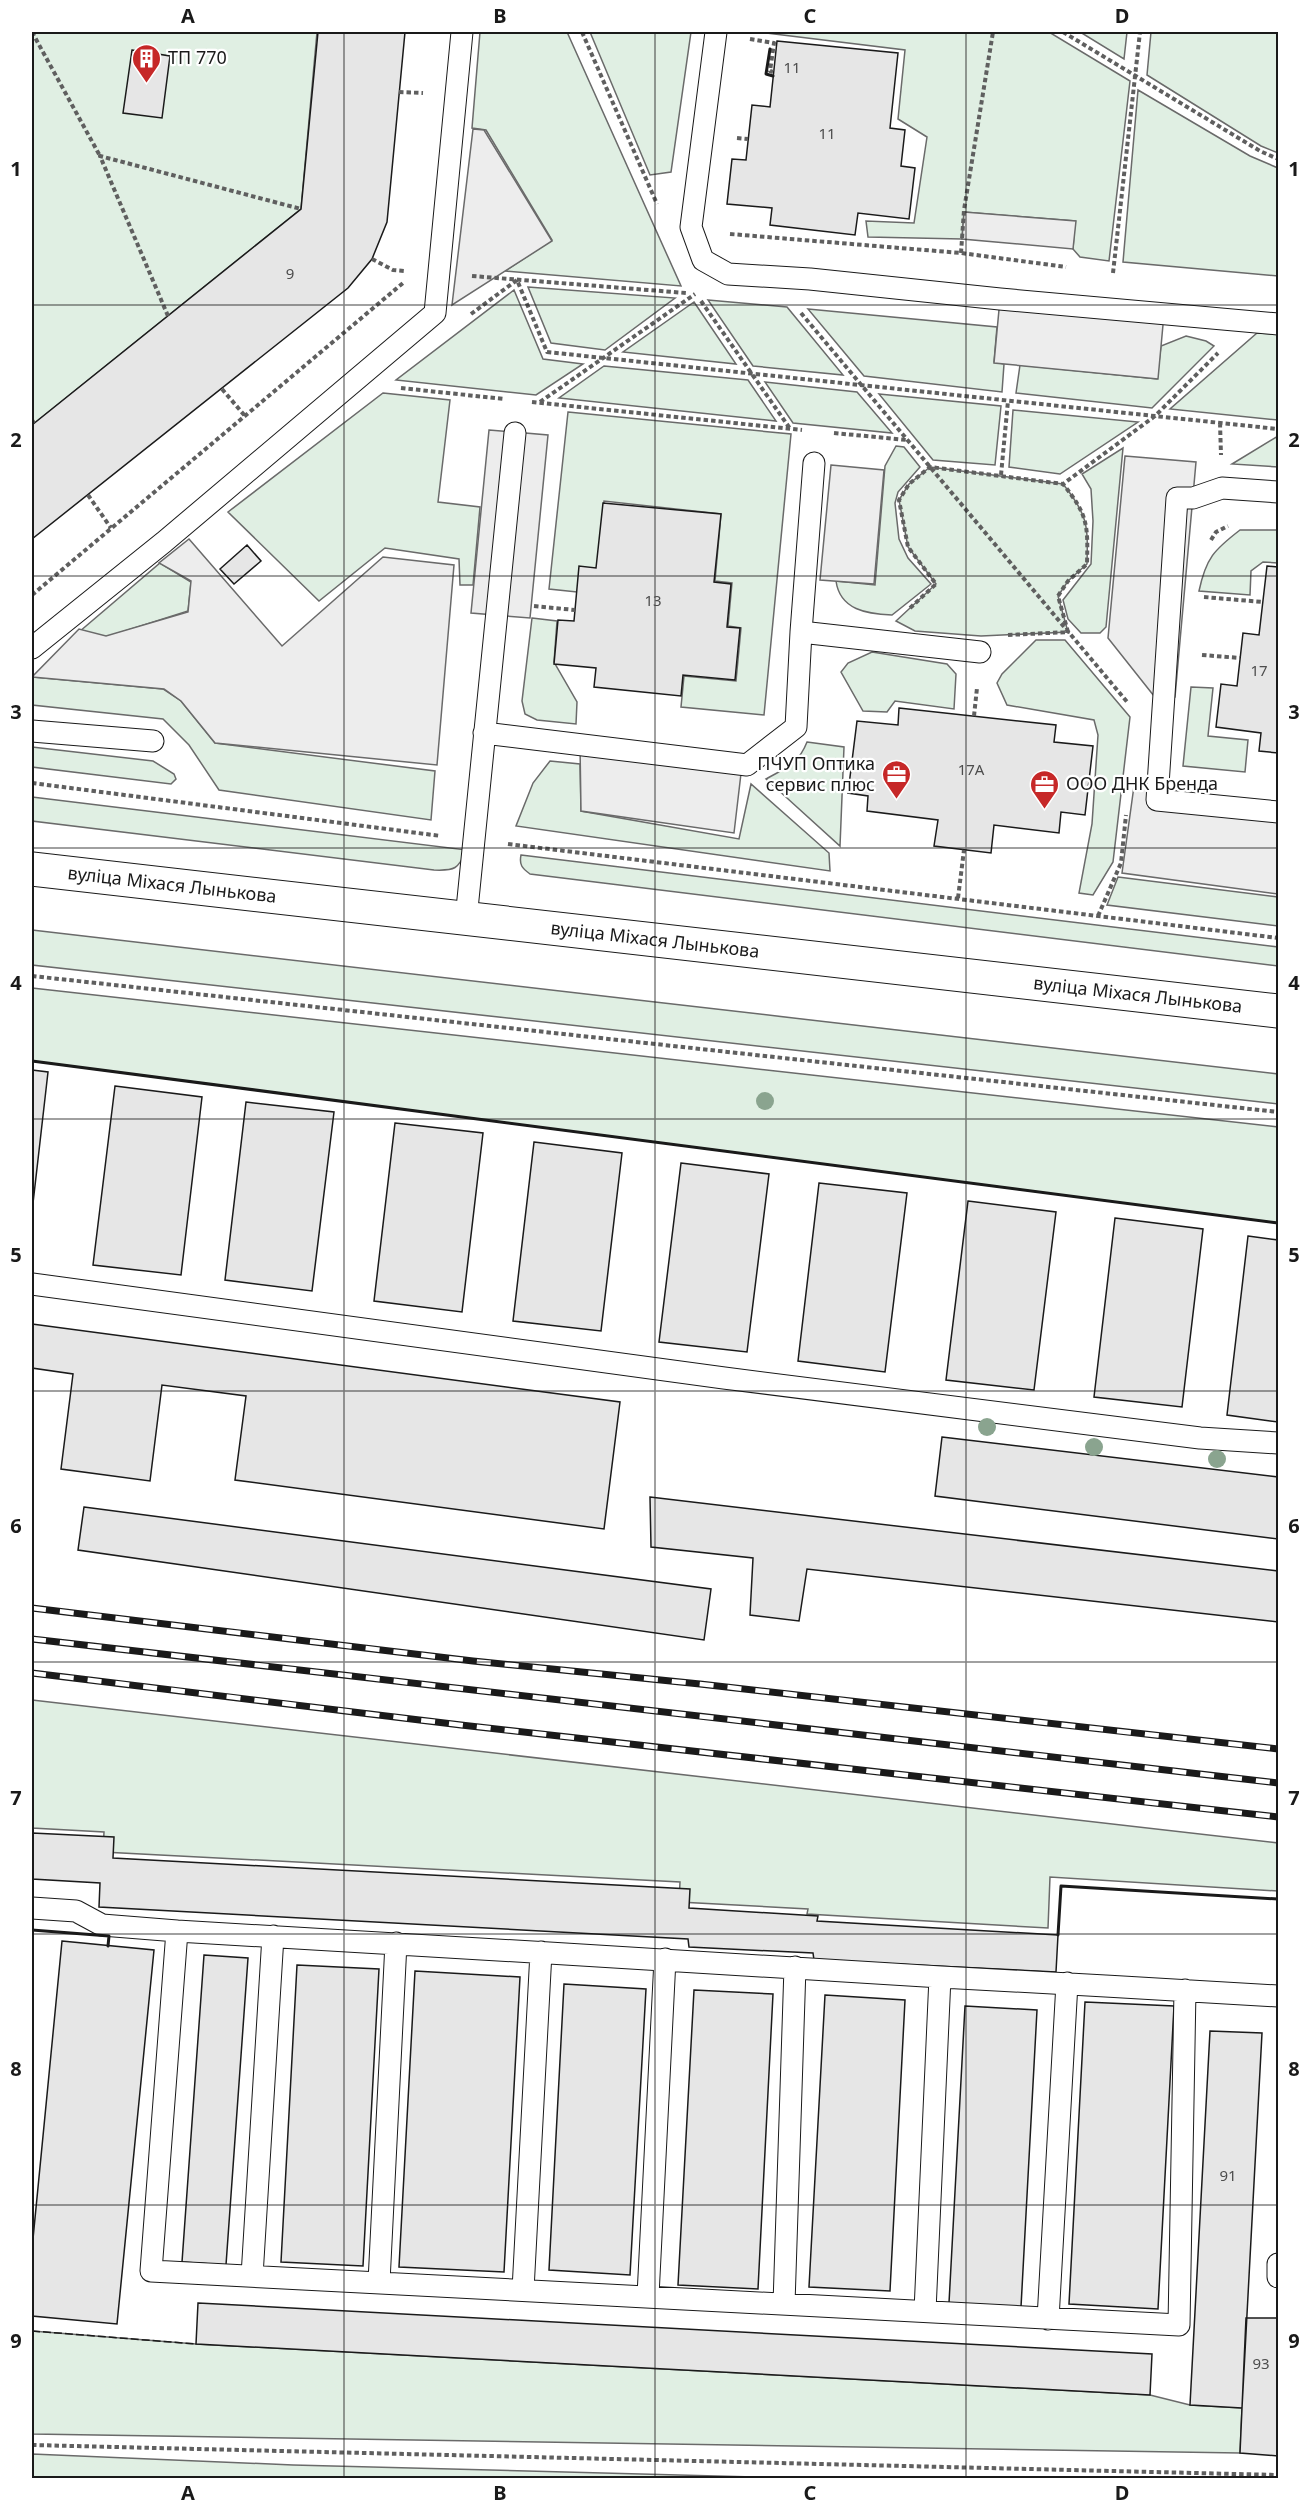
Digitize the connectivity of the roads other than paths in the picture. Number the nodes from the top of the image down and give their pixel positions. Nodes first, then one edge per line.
1 (462, 32) edge
2 (716, 32) edge
3 (1278, 324) edge
4 (515, 432) dead end
5 (813, 463) road end
6 (1278, 492) edge
7 (801, 632) junction
8 (32, 648) edge
9 (980, 652) dead end
10 (32, 731) edge
11 (484, 733) junction
12 (153, 741) dead end
13 (1278, 812) edge
14 (32, 869) edge
15 (466, 920) junction
16 (1278, 1011) edge
17 (32, 1284) edge
18 (1278, 1443) edge
19 (32, 1908) edge
20 (177, 1931) junction
21 (273, 1936) junction
22 (396, 1943) junction
23 (541, 1952) junction
24 (664, 1959) junction
25 (795, 1967) junction
26 (940, 1977) junction
27 (1067, 1983) junction
28 (1185, 1990) junction
29 (1278, 1996) edge
30 (1278, 2264) edge
31 (252, 2276) junction
32 (1278, 2277) edge
33 (379, 2282) junction
34 (523, 2290) junction
35 (648, 2296) junction
36 (784, 2304) junction
37 (924, 2311) junction
38 (1048, 2319) junction

1 - 8 lane
2 - 3 lane
4 - 11 lane
5 - 7 lane
6 - 13 lane
7 - 9 lane
7 - 11 lane
10 - 12 lane
11 - 15 lane
14 - 15 street, вуліца Міхася Лынькова
15 - 16 street, вуліца Міхася Лынькова
17 - 18 lane
19 - 20 lane
20 - 21 lane
20 - 31 lane
21 - 22 lane
21 - 31 lane
22 - 23 lane
22 - 33 lane
23 - 24 lane
23 - 34 lane
24 - 25 lane
24 - 35 lane
25 - 26 lane
25 - 36 lane
26 - 27 lane
26 - 37 lane
27 - 28 lane
27 - 38 lane
28 - 29 lane
28 - 38 lane
30 - 32 lane
31 - 33 lane
33 - 34 lane
34 - 35 lane
35 - 36 lane
36 - 37 lane
37 - 38 lane

